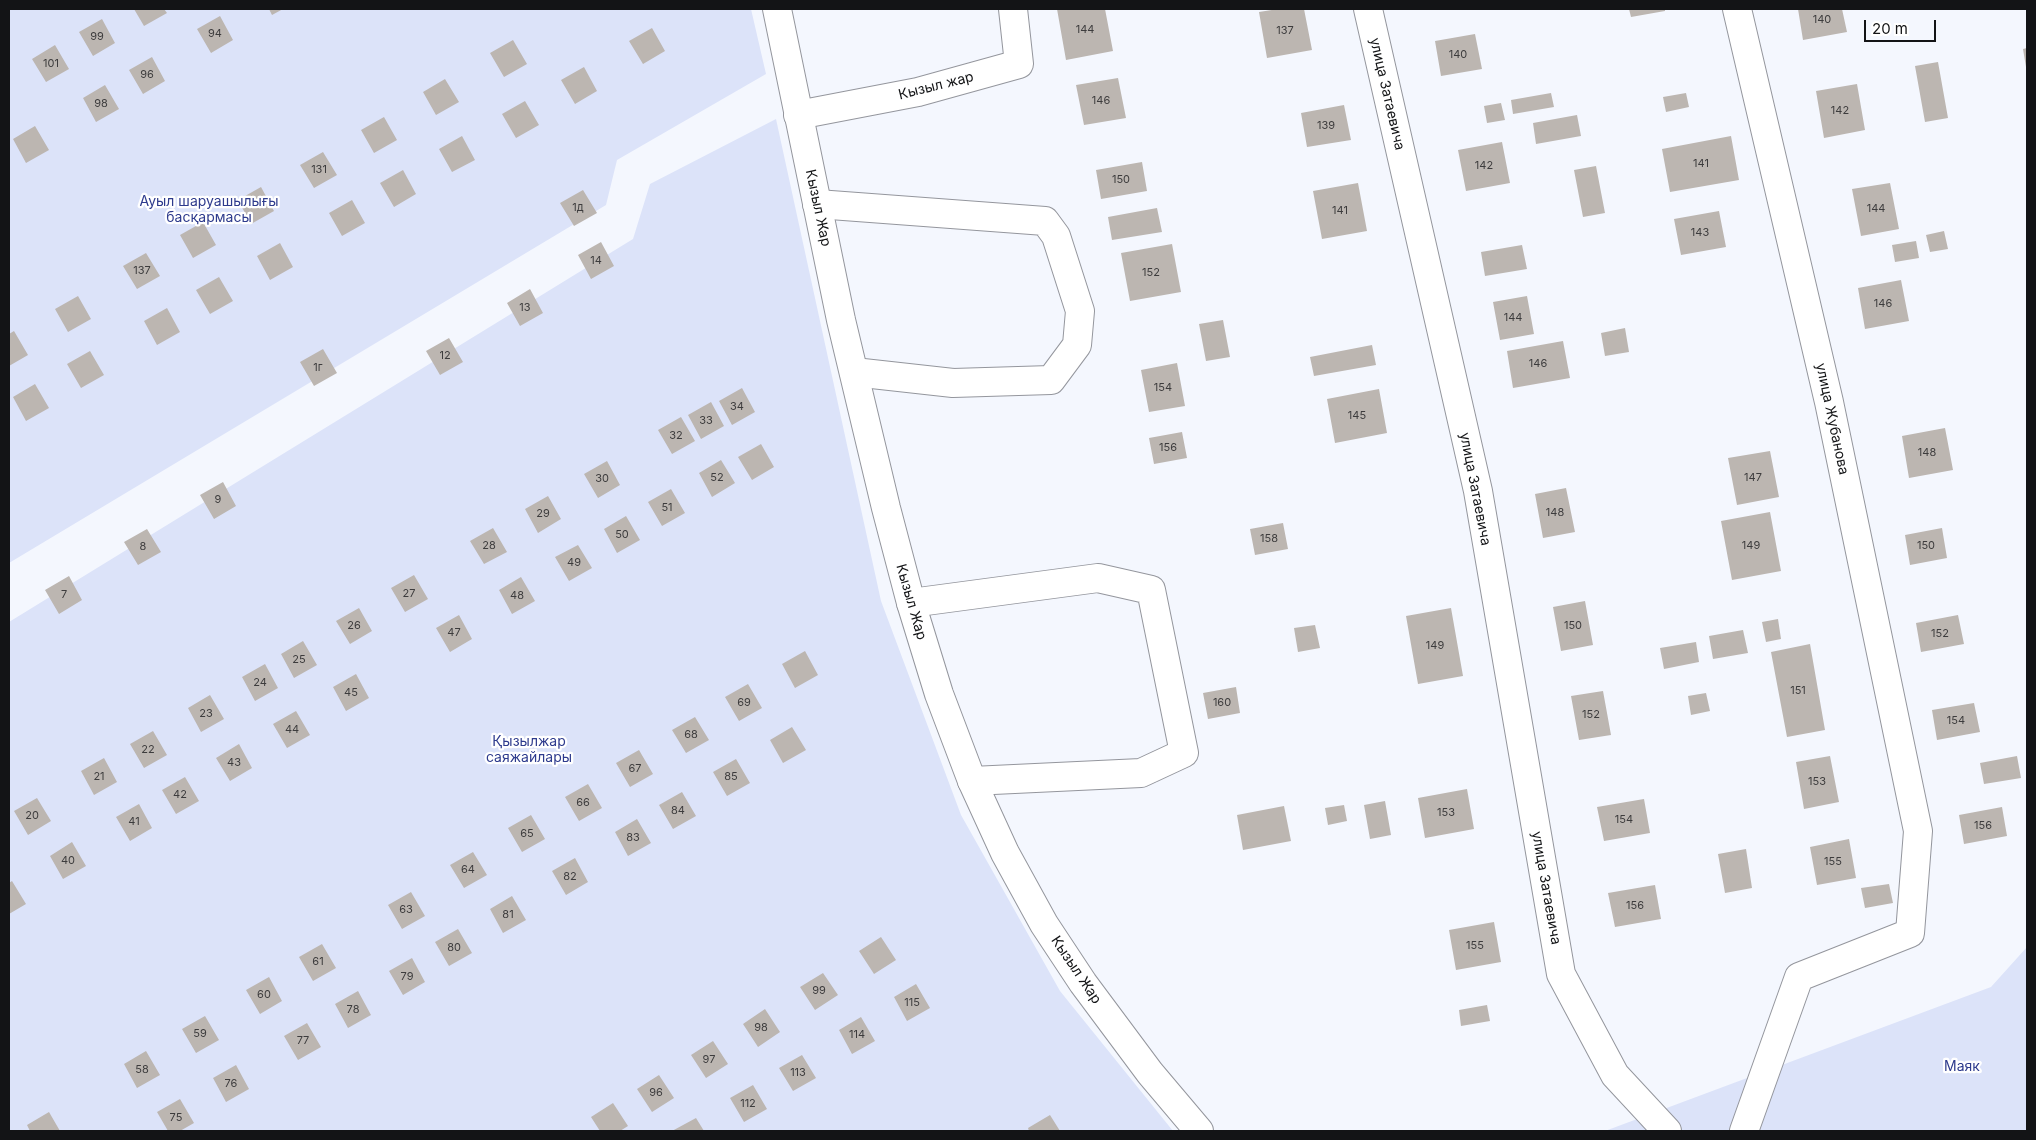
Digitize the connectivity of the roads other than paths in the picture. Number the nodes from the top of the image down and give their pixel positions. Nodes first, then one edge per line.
1 (776, 9) edge
2 (1013, 9) edge
3 (1368, 9) edge
4 (1737, 9) edge
5 (798, 115) junction
6 (817, 204) junction
7 (854, 372) junction
8 (911, 603) junction
9 (972, 781) junction
10 (1199, 1131) edge
11 (1666, 1131) edge
12 (1744, 1131) edge

1 - 5 street, Кызыл Жар
2 - 5 street, Кызыл жар
3 - 11 street, улица Затаевича
4 - 12 street, улица Жубанова
5 - 6 street, Кызыл Жар
6 - 7 street, Кызыл Жар
6 - 7 street
7 - 8 street, Кызыл Жар
8 - 9 street, Кызыл Жар
8 - 9 street
9 - 10 street, Кызыл Жар

